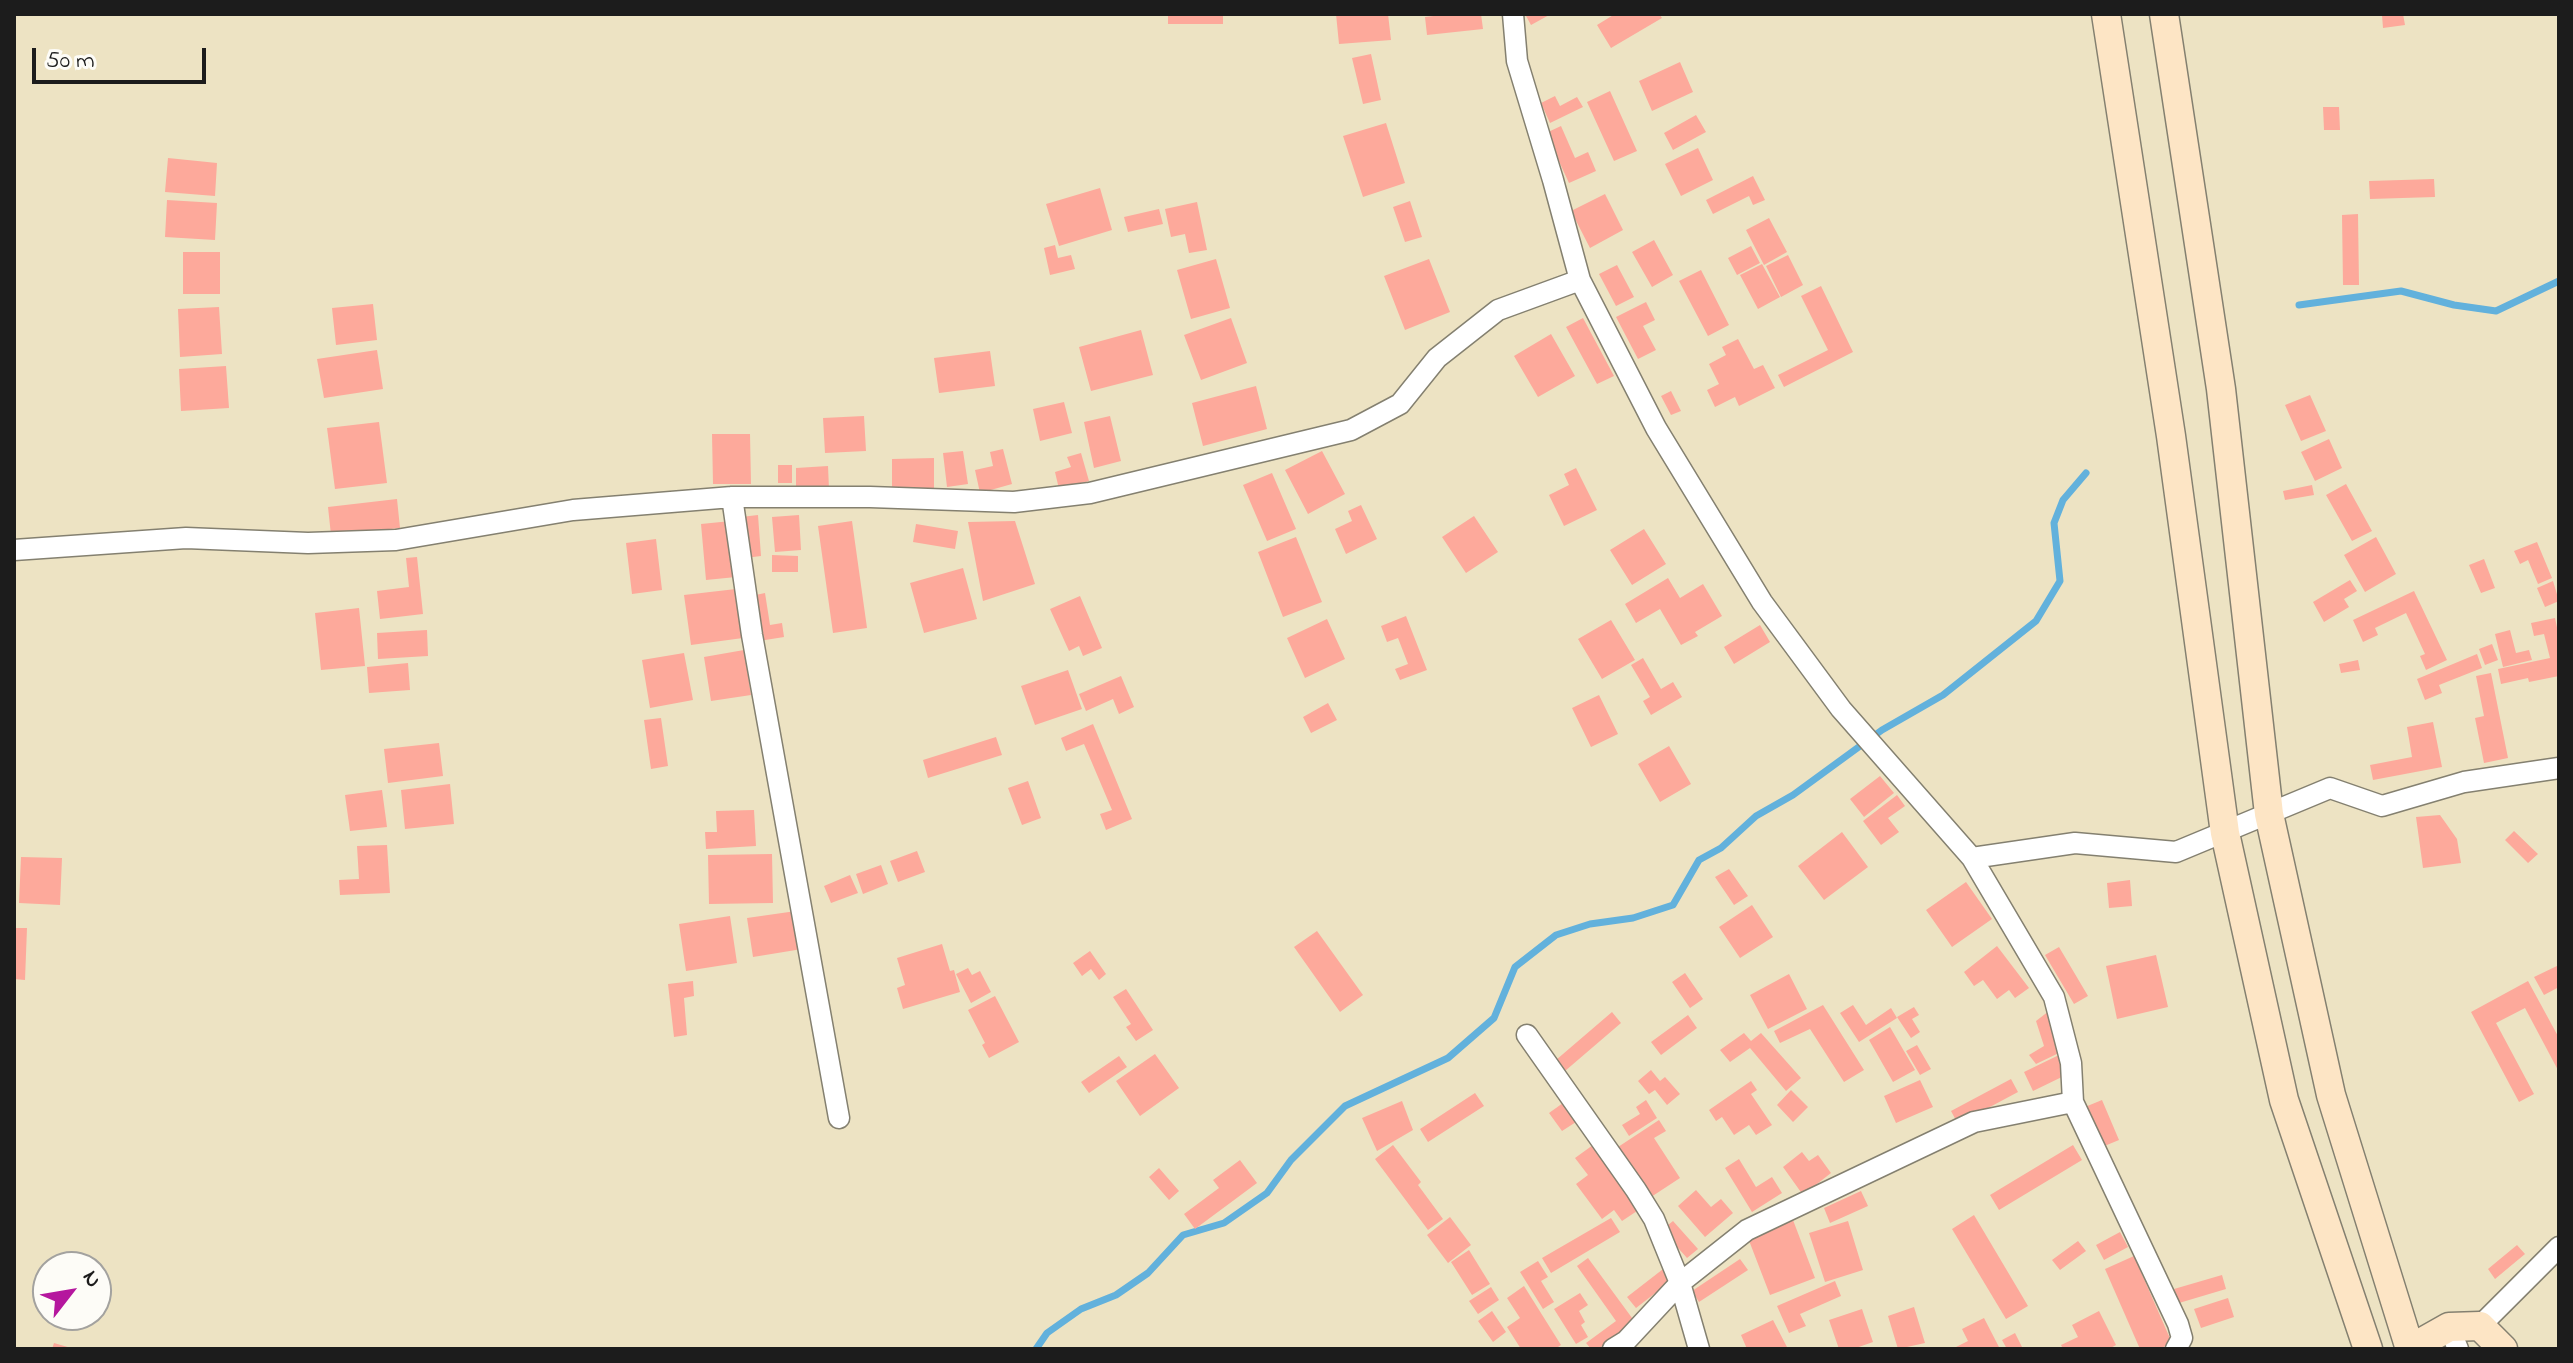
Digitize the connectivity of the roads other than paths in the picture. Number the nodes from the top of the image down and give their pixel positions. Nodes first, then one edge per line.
1 (1513, 14) edge
2 (2106, 14) edge
3 (2164, 14) edge
4 (1580, 280) junction
5 (732, 497) junction
6 (14, 550) edge
7 (2559, 768) edge
8 (2269, 814) junction
9 (2225, 833) junction
10 (1972, 858) junction
11 (1527, 1035) dead end
12 (2073, 1102) junction
13 (839, 1118) dead end
14 (2559, 1247) edge
15 (1680, 1283) junction
16 (2480, 1326) junction
17 (2453, 1338) edge
18 (1613, 1349) edge
19 (1699, 1349) edge
20 (2176, 1349) edge
21 (2368, 1349) edge
22 (2410, 1349) edge
23 (2503, 1349) edge

1 - 4 street
2 - 9 main road
3 - 8 main road
4 - 5 street
4 - 10 street
5 - 6 street
5 - 13 street
7 - 8 street
8 - 9 street
8 - 22 main road
9 - 10 street
9 - 21 main road
10 - 12 street
11 - 15 street
12 - 15 street
12 - 20 street
14 - 16 street
15 - 18 street
15 - 19 street
16 - 17 main road
16 - 23 main road
17 - 22 main road

